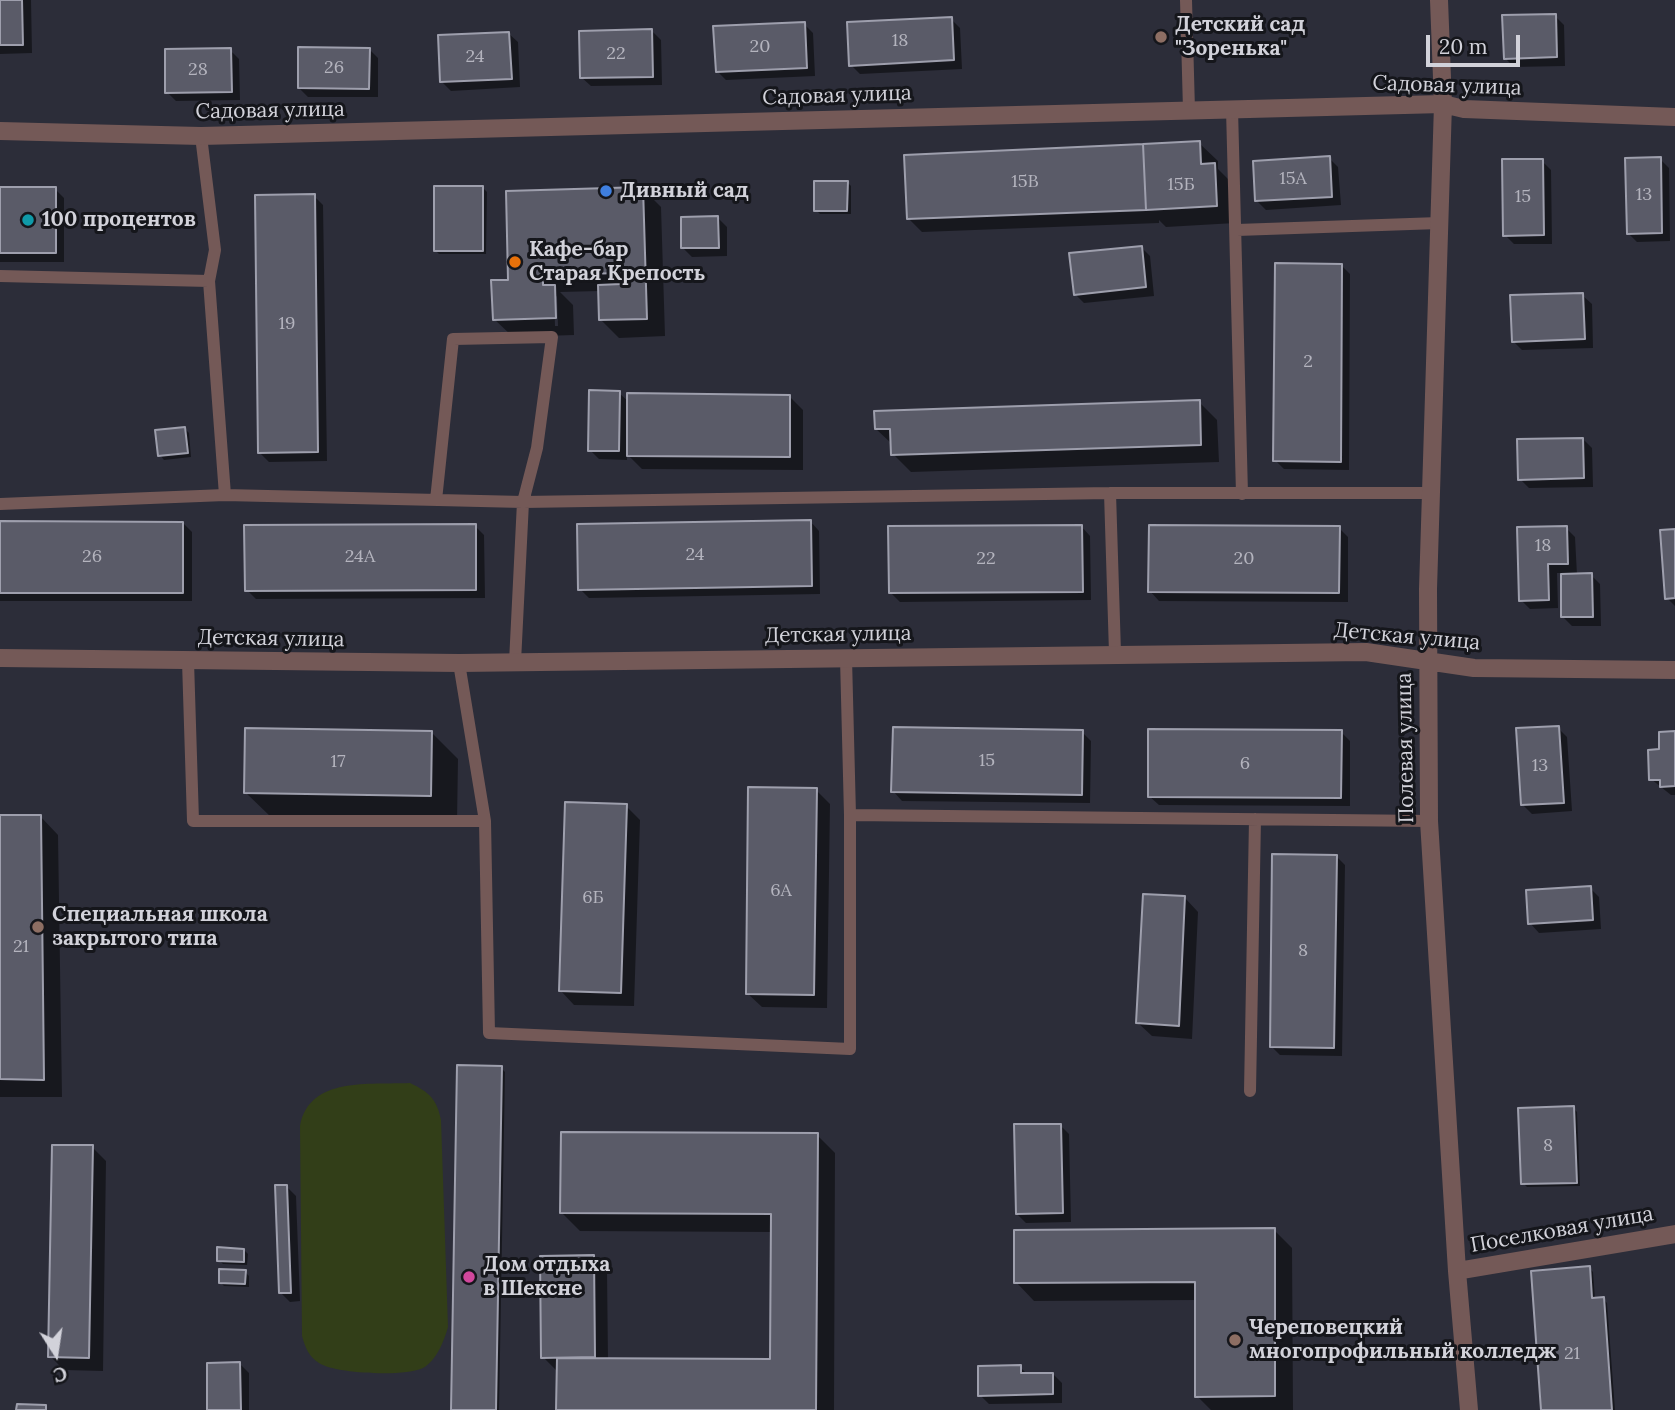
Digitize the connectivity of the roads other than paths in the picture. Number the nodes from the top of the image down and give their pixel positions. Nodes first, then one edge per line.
1 (1185, 0) edge
2 (1439, 0) edge
3 (1443, 104) junction
4 (1232, 109) junction
5 (1189, 110) junction
6 (1675, 117) edge
7 (0, 131) edge
8 (201, 136) junction
9 (1439, 223) junction
10 (1237, 230) junction
11 (0, 276) edge
12 (209, 281) junction
13 (1110, 493) junction
14 (1430, 493) junction
15 (1242, 494) junction
16 (225, 495) junction
17 (436, 500) junction
18 (523, 502) junction
19 (0, 504) edge
20 (1115, 653) junction
21 (846, 657) junction
22 (0, 658) edge
23 (188, 661) junction
24 (516, 662) junction
25 (459, 663) junction
26 (1428, 663) junction
27 (1675, 670) edge
28 (850, 815) junction
29 (1255, 819) junction
30 (485, 821) junction
31 (1429, 821) junction
32 (1250, 1091) dead end
33 (1675, 1234) edge
34 (1457, 1271) junction
35 (1469, 1410) edge

1 - 5 lane
2 - 3 street, Полевая улица
3 - 4 street, Садовая улица
3 - 6 street, Садовая улица
3 - 9 street, Полевая улица
4 - 5 street, Садовая улица
4 - 10 lane
5 - 8 street, Садовая улица
7 - 8 street, Садовая улица
8 - 12 lane
9 - 10 lane
9 - 14 street, Полевая улица
10 - 15 lane
11 - 12 lane
12 - 16 lane
13 - 15 lane
13 - 18 lane
13 - 20 lane
14 - 15 lane
14 - 26 street, Полевая улица
16 - 17 lane
16 - 19 lane
17 - 18 lane
17 - 18 lane
18 - 24 lane
20 - 21 street, Детская улица
20 - 26 street, Детская улица
21 - 24 street, Детская улица
21 - 28 lane
22 - 23 street, Детская улица
23 - 25 street, Детская улица
23 - 30 lane
24 - 25 street, Детская улица
25 - 30 lane
26 - 27 street, Детская улица
26 - 31 street, Полевая улица
28 - 29 lane
28 - 30 lane
29 - 31 lane
29 - 32 lane
31 - 34 street, Полевая улица
33 - 34 street, Поселковая улица
34 - 35 street, Полевая улица

